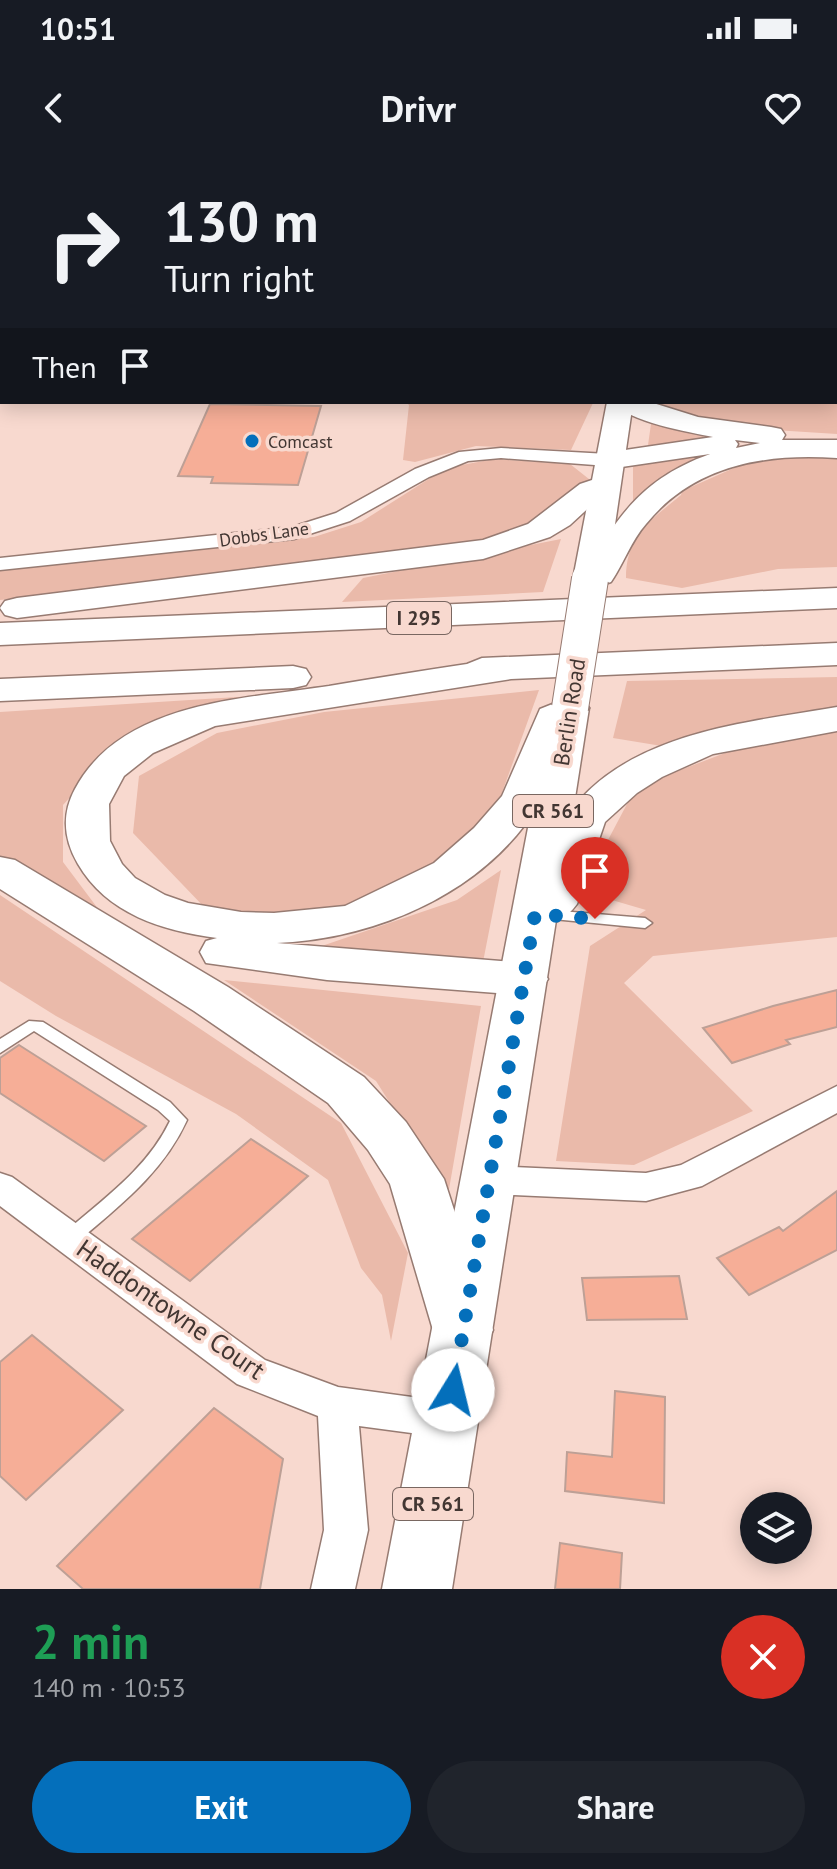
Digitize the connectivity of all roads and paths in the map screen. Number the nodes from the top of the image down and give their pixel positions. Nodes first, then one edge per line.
1 (620, 404) edge
2 (631, 404) edge
3 (790, 436) junction
4 (837, 439) edge
5 (837, 449) edge
6 (606, 473) junction
7 (0, 564) edge
8 (590, 579) junction
9 (837, 580) edge
10 (837, 598) edge
11 (690, 606) junction
12 (0, 610) edge
13 (0, 634) edge
14 (837, 654) edge
15 (510, 668) junction
16 (0, 690) edge
17 (570, 708) junction
18 (837, 719) edge
19 (0, 870) edge
20 (535, 914) junction
21 (645, 923) dead end
22 (106, 934) junction
23 (524, 979) junction
24 (0, 1047) edge
25 (837, 1098) edge
26 (489, 1180) junction
27 (0, 1187) edge
28 (70, 1238) junction
29 (463, 1330) junction
30 (337, 1405) junction
31 (449, 1420) junction
32 (333, 1589) edge
33 (417, 1589) edge

1 - 6 main road, Berlin Road / CR 561
2 - 3 main road
3 - 4 main road
3 - 6 main road
5 - 8 main road
6 - 7 street, Dobbs Lane
6 - 8 main road, Berlin Road / CR 561
6 - 12 main road
8 - 17 main road, Berlin Road / CR 561, bridge
9 - 11 main road
10 - 11 main road, I 295
11 - 13 main road, I 295
14 - 15 main road
15 - 16 main road
15 - 17 main road
17 - 20 main road, Berlin Road / CR 561
18 - 20 main road
19 - 22 main road
20 - 21 lane
20 - 23 main road, Berlin Road / CR 561
22 - 23 main road
22 - 29 main road
23 - 26 main road, Berlin Road / CR 561
24 - 28 lane
25 - 26 street
26 - 29 main road, Berlin Road / CR 561
27 - 28 street, Haddontowne Court
28 - 30 street, Haddontowne Court
29 - 31 main road, Berlin Road / CR 561
30 - 31 street, Haddontowne Court
30 - 32 street
31 - 33 main road, Berlin Road / CR 561

